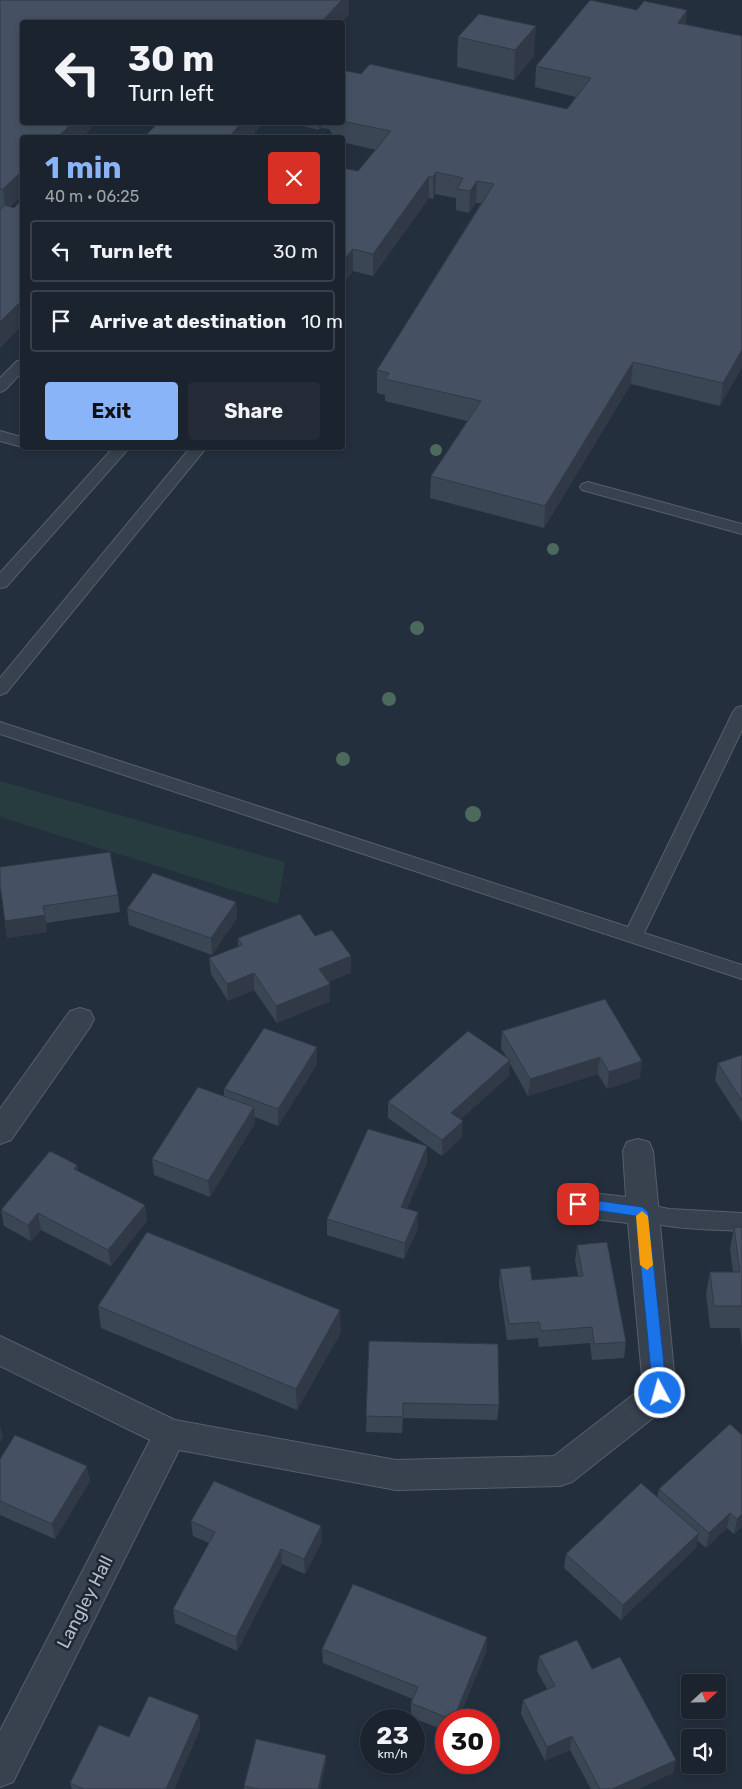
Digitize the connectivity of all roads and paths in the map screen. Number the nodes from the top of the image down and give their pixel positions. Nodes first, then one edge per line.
1 (20, 366) edge
2 (0, 388) edge
3 (0, 436) edge
4 (20, 441) edge
5 (119, 450) edge
6 (196, 450) edge
7 (588, 487) dead end
8 (742, 529) edge
9 (0, 583) edge
10 (0, 689) edge
11 (742, 712) edge
12 (0, 728) edge
13 (633, 936) junction
14 (742, 972) edge
15 (80, 1019) dead end
16 (0, 1132) edge
17 (638, 1151) dead end
18 (578, 1204) dead end
19 (642, 1212) junction
20 (742, 1222) edge
21 (0, 1350) edge
22 (170, 1434) junction
23 (0, 1769) edge

1 - 2 lane
3 - 4 lane
5 - 9 lane
6 - 10 lane
7 - 8 lane
11 - 13 lane
12 - 13 lane
13 - 14 lane
15 - 16 street
17 - 19 street
18 - 19 street
19 - 20 lane
19 - 22 street
21 - 22 street
22 - 23 street, Langley Hall

